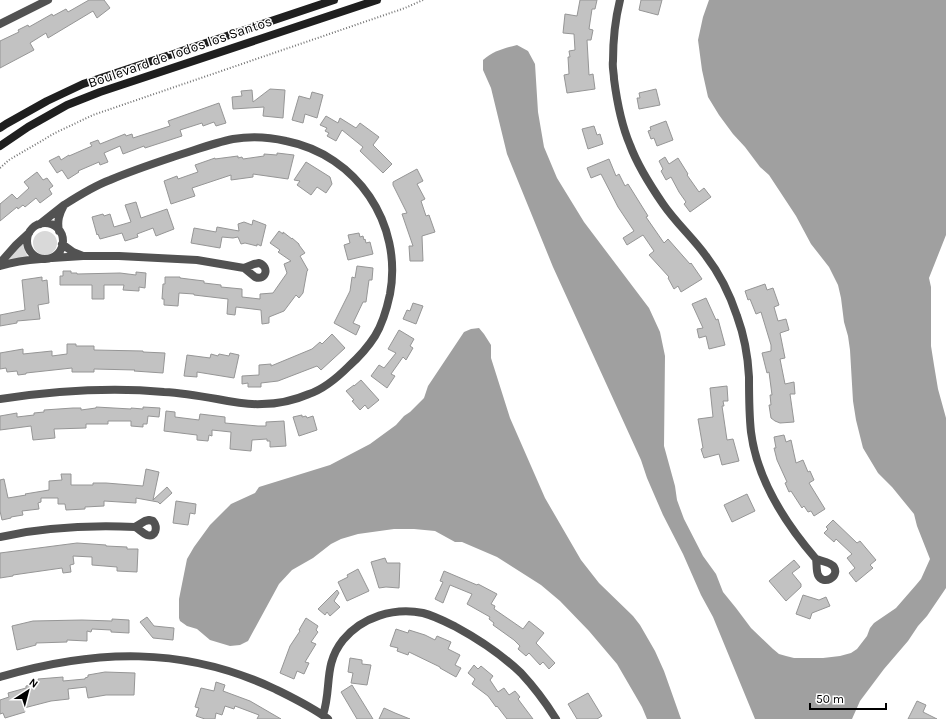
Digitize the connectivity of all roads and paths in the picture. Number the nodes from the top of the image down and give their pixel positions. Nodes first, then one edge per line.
1 (48, 0) edge
2 (334, 0) edge
3 (377, 0) edge
4 (424, 0) edge
5 (620, 0) edge
6 (0, 24) edge
7 (0, 128) edge
8 (0, 146) edge
9 (0, 168) edge
10 (64, 205) junction
11 (40, 224) junction
12 (31, 231) junction
13 (59, 231) junction
14 (62, 244) junction
15 (83, 256) junction
16 (52, 258) junction
17 (42, 259) junction
18 (0, 264) edge
19 (244, 268) dead end
20 (0, 399) edge
21 (135, 526) dead end
22 (0, 537) edge
23 (816, 559) dead end
24 (0, 676) edge
25 (325, 717) edge
26 (556, 719) edge

1 - 6 street
2 - 7 street, Boulevard de Todos los Santos
3 - 8 street, Boulevard de Todos los Santos
4 - 9 path
5 - 23 street
10 - 11 street
10 - 13 street
10 - 20 street
11 - 12 street
11 - 13 street
12 - 17 street
12 - 18 street
13 - 14 street
14 - 15 street
14 - 16 street
15 - 16 street
15 - 19 street
16 - 17 street
17 - 18 street
21 - 22 street
24 - 25 street
25 - 26 street

